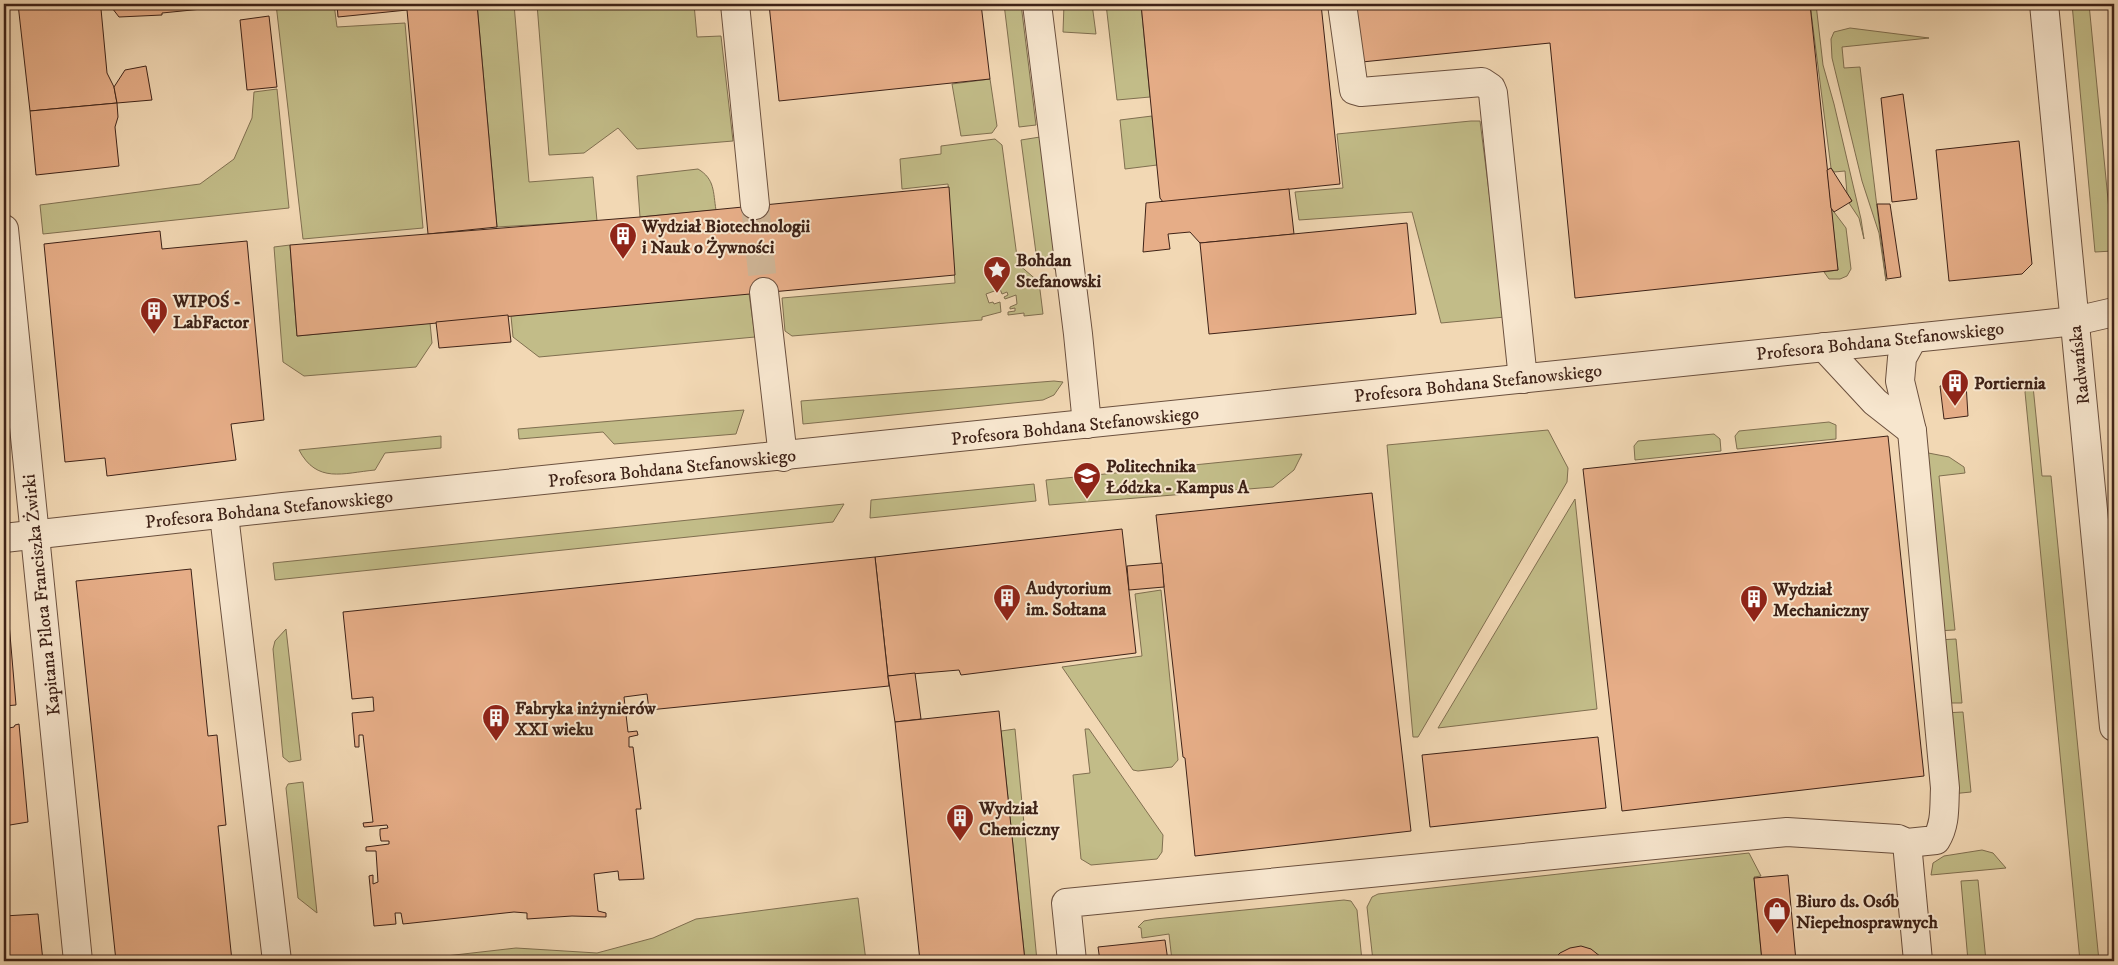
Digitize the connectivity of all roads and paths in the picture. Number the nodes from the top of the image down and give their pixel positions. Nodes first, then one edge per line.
1 (735, 4) edge
2 (1037, 4) edge
3 (1342, 4) edge
4 (2044, 4) edge
5 (755, 205) tunnel mouth
6 (4, 229) edge
7 (764, 292) tunnel mouth
8 (2114, 312) edge
9 (2075, 321) junction
10 (1913, 338) junction
11 (1824, 347) junction
12 (1524, 379) junction
13 (1087, 424) junction
14 (1912, 431) junction
15 (783, 457) junction
16 (224, 515) junction
17 (34, 535) junction
18 (4, 538) edge
19 (2114, 727) edge
20 (1907, 843) junction
21 (78, 961) edge
22 (277, 961) edge
23 (1072, 961) edge
24 (1918, 961) edge

1 - 5 street
2 - 13 street
3 - 12 street
4 - 9 street, Radwańska
6 - 17 street, Kapitana Pilota Franciszka Żwirki
7 - 15 street
8 - 9 street, Profesora Bohdana Stefanowskiego
9 - 10 street, Profesora Bohdana Stefanowskiego
9 - 19 street, Radwańska
10 - 11 street, Profesora Bohdana Stefanowskiego
10 - 14 street
11 - 12 street, Profesora Bohdana Stefanowskiego
11 - 14 street
12 - 13 street, Profesora Bohdana Stefanowskiego
13 - 15 street, Profesora Bohdana Stefanowskiego
14 - 20 street
15 - 16 street, Profesora Bohdana Stefanowskiego
16 - 17 street, Profesora Bohdana Stefanowskiego
16 - 22 street
17 - 18 street, Profesora Bohdana Stefanowskiego
17 - 21 street, Kapitana Pilota Franciszka Żwirki
20 - 23 street
20 - 24 street

